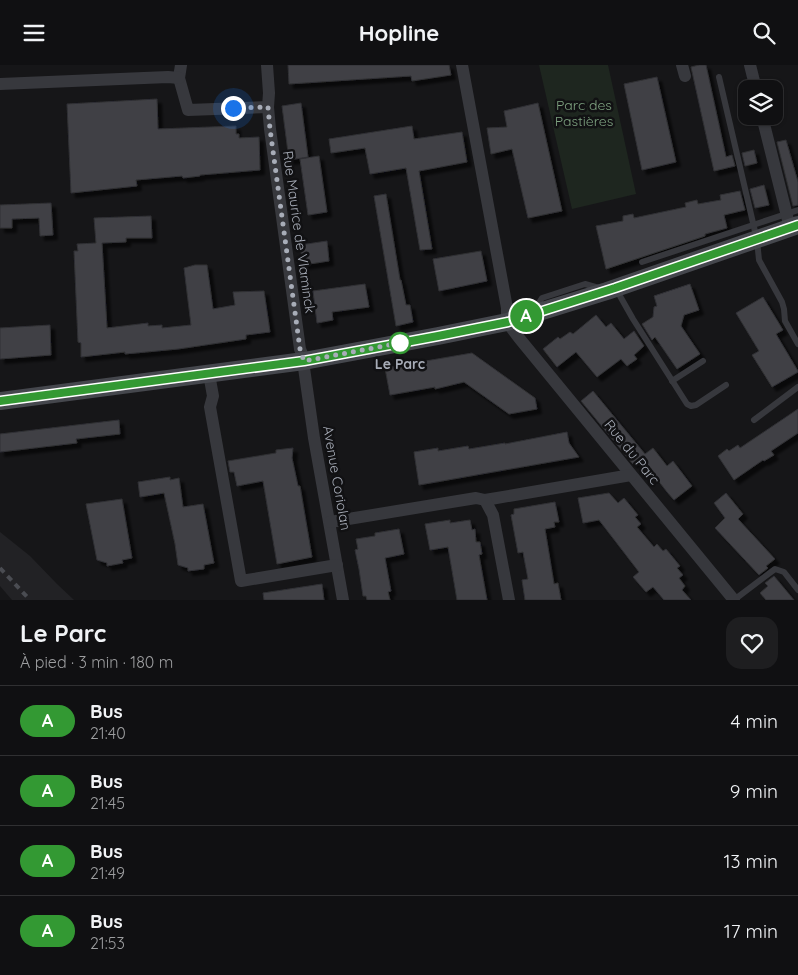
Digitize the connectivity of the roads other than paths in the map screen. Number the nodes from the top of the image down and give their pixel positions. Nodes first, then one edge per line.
1 (267, 65) edge
2 (462, 65) edge
3 (750, 65) edge
4 (180, 71) edge
5 (719, 77) dead end
6 (754, 80) edge
7 (0, 84) edge
8 (268, 107) junction
9 (765, 125) edge
10 (793, 219) edge
11 (755, 232) junction
12 (642, 261) dead end
13 (612, 290) junction
14 (508, 322) junction
15 (798, 344) edge
16 (304, 361) junction
17 (703, 361) dead end
18 (209, 374) junction
19 (672, 381) junction
20 (726, 385) dead end
21 (798, 387) edge
22 (0, 401) edge
23 (754, 420) dead end
24 (631, 475) junction
25 (485, 500) junction
26 (330, 522) junction
27 (337, 565) junction
28 (798, 590) edge
29 (343, 600) edge
30 (509, 600) edge
31 (734, 600) edge

1 - 8 street, Rue Maurice de Vlaminck
2 - 14 street
3 - 6 street
4 - 7 street
4 - 8 street
5 - 11 lane
8 - 16 street, Rue Maurice de Vlaminck
9 - 10 street
10 - 11 main road
11 - 12 lane
11 - 13 main road
11 - 15 lane
13 - 14 main road
13 - 19 lane
14 - 16 main road
14 - 24 street, Rue du Parc
16 - 18 main road
16 - 26 street, Avenue Coriolan
17 - 19 lane
18 - 22 main road
18 - 27 street
19 - 20 lane
21 - 23 lane
24 - 25 street
24 - 31 street, Rue du Parc
25 - 26 street
25 - 30 street
26 - 27 street, Avenue Coriolan
27 - 29 street, Avenue Coriolan
28 - 31 lane

